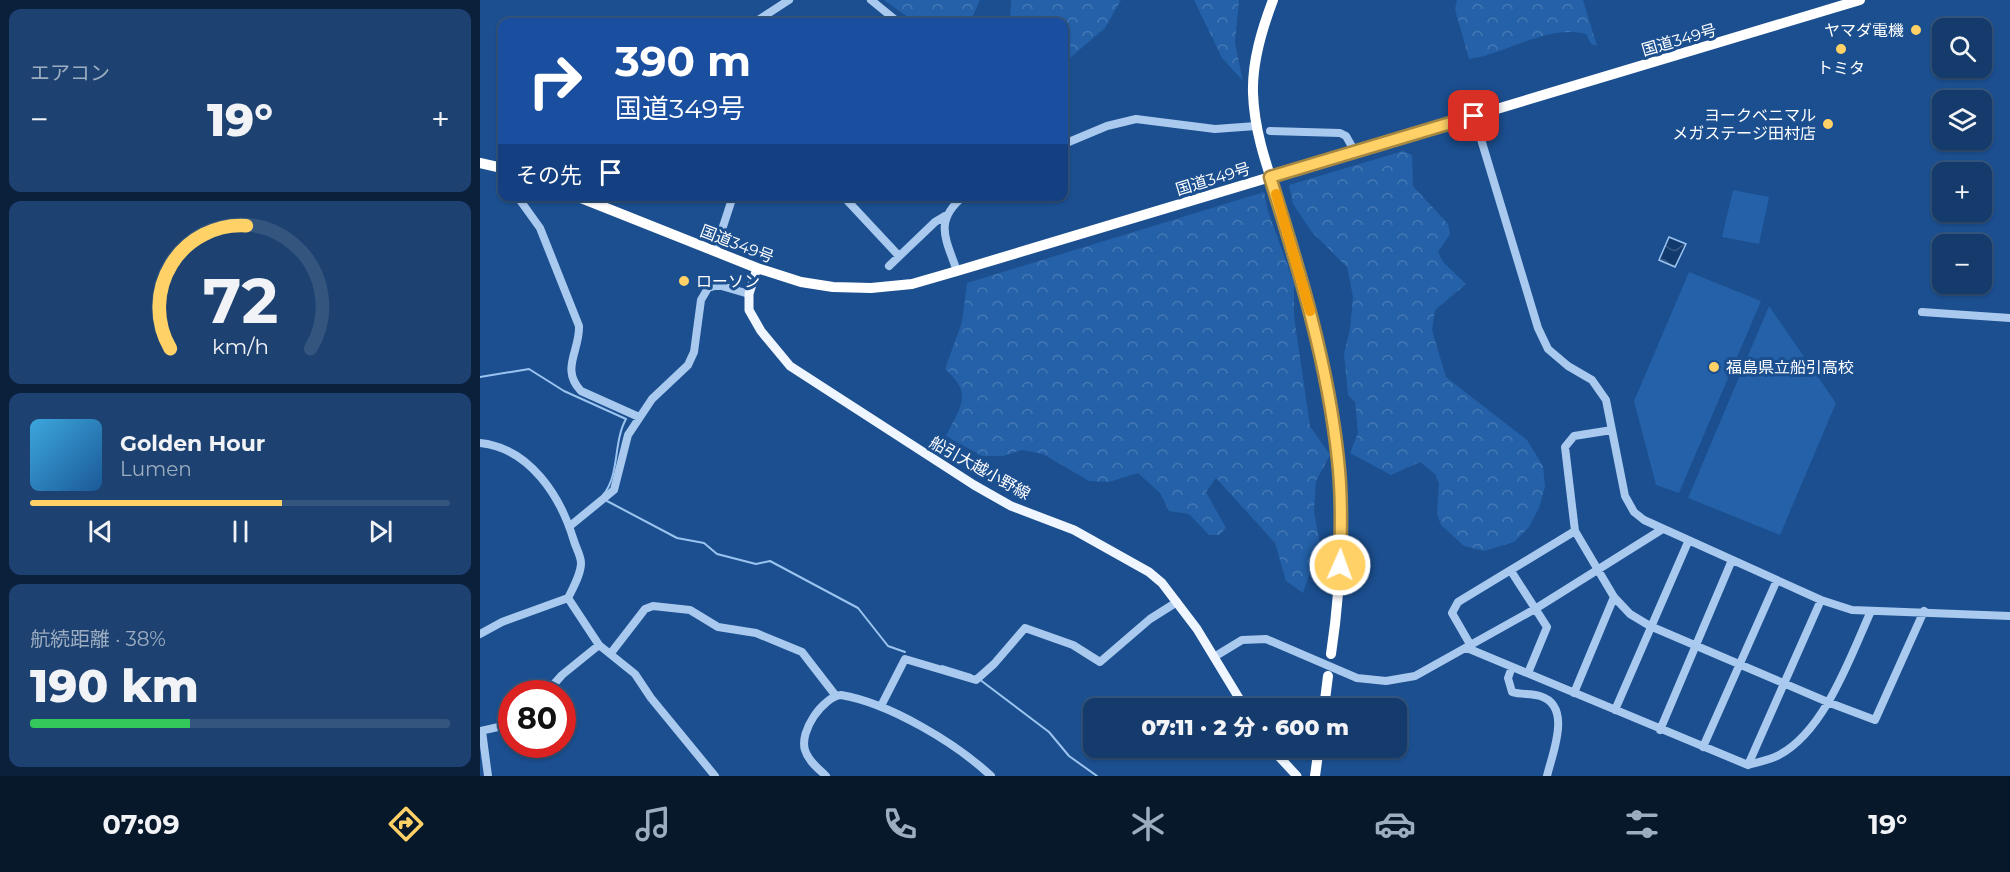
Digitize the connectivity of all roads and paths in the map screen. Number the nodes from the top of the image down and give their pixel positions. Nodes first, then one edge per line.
1 (789, 0) edge
2 (872, 0) edge
3 (1273, 0) edge
4 (1860, 0) edge
5 (761, 18) edge
6 (893, 18) edge
7 (1474, 116) junction
8 (1256, 126) junction
9 (1270, 131) dead end
10 (1068, 142) edge
11 (1354, 152) junction
12 (480, 163) edge
13 (498, 167) edge
14 (1270, 177) junction
15 (521, 201) edge
16 (589, 201) edge
17 (731, 201) edge
18 (848, 201) edge
19 (959, 201) edge
20 (945, 216) junction
21 (716, 251) junction
22 (899, 256) junction
23 (889, 266) dead end
24 (757, 268) junction
25 (957, 272) junction
26 (749, 294) junction
27 (1922, 312) dead end
28 (2010, 318) edge
29 (639, 417) junction
30 (1612, 430) junction
31 (480, 443) edge
32 (570, 526) junction
33 (1661, 530) junction
34 (1575, 531) junction
35 (1688, 542) junction
36 (1732, 560) junction
37 (1597, 570) junction
38 (1511, 571) junction
39 (1777, 580) junction
40 (1614, 597) junction
41 (568, 598) junction
42 (1821, 600) junction
43 (1177, 602) junction
44 (1535, 609) junction
45 (1871, 611) junction
46 (1924, 611) junction
47 (2010, 616) edge
48 (1650, 626) junction
49 (480, 634) edge
50 (599, 645) junction
51 (1696, 645) junction
52 (1469, 647) junction
53 (611, 653) junction
54 (1331, 654) dead end
55 (1214, 657) junction
56 (1740, 665) junction
57 (1512, 667) junction
58 (1528, 673) junction
59 (1328, 676) dead end
60 (560, 680) edge
61 (1783, 684) junction
62 (1574, 693) junction
63 (836, 696) junction
64 (1239, 698) edge
65 (1325, 698) edge
66 (1830, 704) junction
67 (880, 706) junction
68 (1615, 710) junction
69 (498, 727) edge
70 (1660, 730) junction
71 (481, 731) edge
72 (1703, 747) junction
73 (1277, 758) edge
74 (1317, 758) edge
75 (1748, 765) junction
76 (1286, 772) edge
77 (488, 776) edge
78 (715, 776) edge
79 (826, 776) edge
80 (991, 776) edge
81 (1298, 776) edge
82 (1315, 776) edge
83 (1547, 776) edge

1 - 5 street
2 - 6 street
3 - 8 highway
4 - 7 highway, 国道349号
7 - 11 highway, 国道349号
7 - 30 street
8 - 10 street
8 - 14 highway
9 - 11 street
11 - 14 highway, 国道349号
12 - 13 highway
14 - 25 highway, 国道349号
14 - 54 highway
15 - 29 street
16 - 21 highway, 国道349号
17 - 21 street
18 - 22 street
19 - 20 street
20 - 22 street
20 - 25 street
21 - 24 highway, 国道349号
22 - 23 street
24 - 25 highway, 国道349号
24 - 26 main road, 船引大越小野線
26 - 29 street
26 - 43 main road, 船引大越小野線
27 - 28 street
29 - 32 street
30 - 33 street
30 - 34 street
31 - 32 street
32 - 41 street
33 - 35 street
33 - 37 street
34 - 37 street
34 - 38 street
35 - 36 street
35 - 48 street
36 - 39 street
36 - 51 street
37 - 40 street
37 - 44 street
38 - 44 street
38 - 52 street
39 - 42 street
39 - 56 street
40 - 48 street
40 - 62 street
41 - 49 street
41 - 50 street
42 - 45 street
42 - 61 street
43 - 55 main road, 船引大越小野線
43 - 67 street
44 - 52 street
44 - 58 street
45 - 46 street
45 - 66 street
46 - 47 street
46 - 66 street
48 - 51 street
48 - 68 street
50 - 53 street
50 - 60 street
51 - 56 street
51 - 70 street
52 - 55 street
52 - 57 street
53 - 63 street
53 - 78 street
55 - 64 main road, 船引大越小野線
56 - 61 street
56 - 72 street
57 - 58 street
57 - 83 street
58 - 62 street
59 - 65 highway
61 - 66 street
61 - 75 street
62 - 68 street
63 - 67 street
63 - 79 street
66 - 75 street
67 - 80 street
68 - 70 street
69 - 71 street
70 - 72 street
71 - 77 street
72 - 75 street
73 - 76 main road
74 - 82 highway
76 - 81 main road

